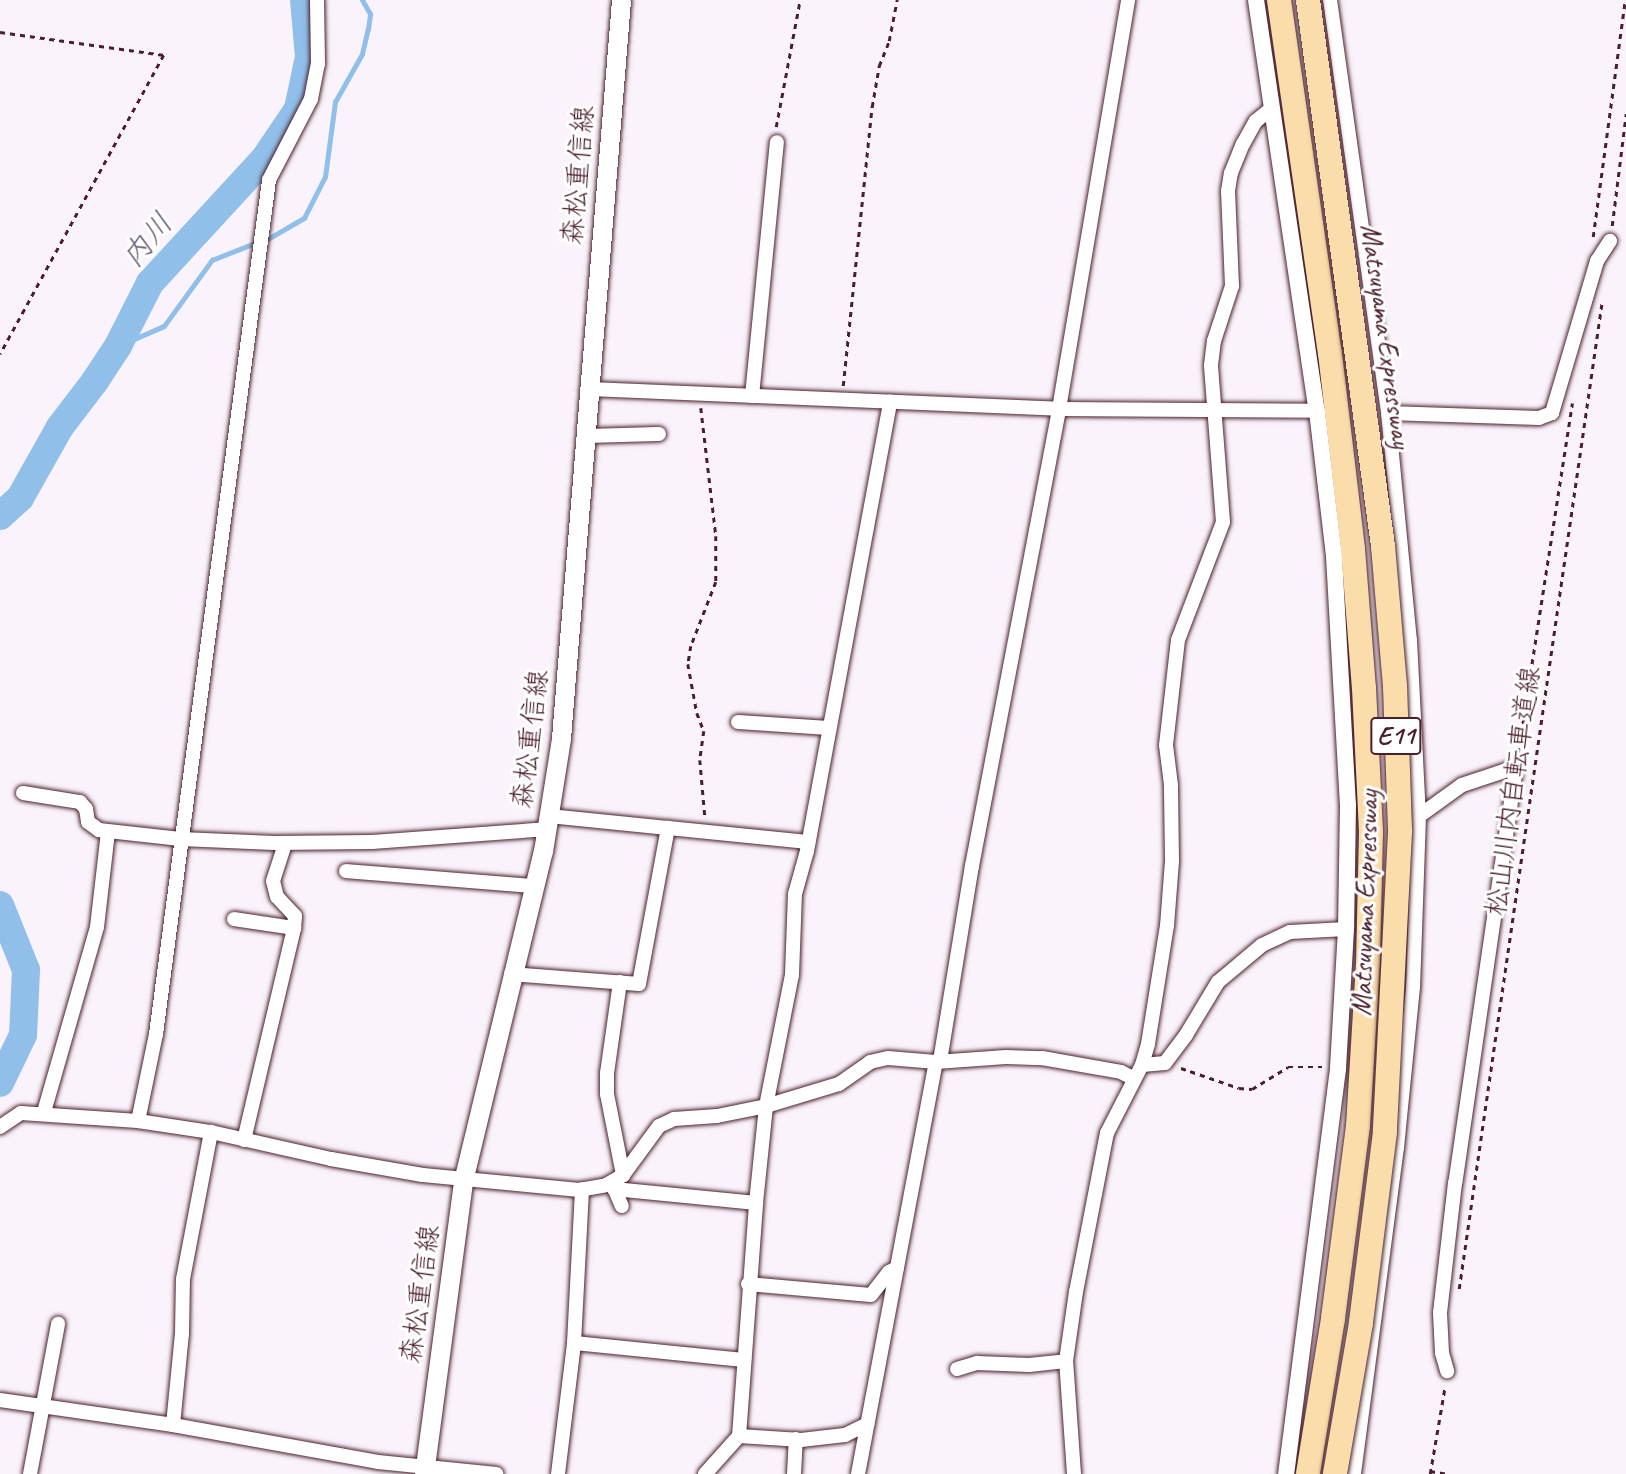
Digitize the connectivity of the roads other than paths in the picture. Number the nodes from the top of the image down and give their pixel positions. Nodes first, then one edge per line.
1 (317, 0) edge
2 (621, 0) edge
3 (1128, 0) edge
4 (1256, 0) edge
5 (1279, 0) edge
6 (1308, 0) edge
7 (1330, 0) edge
8 (1272, 108) junction
9 (777, 142) road end
10 (1610, 241) road end
11 (590, 390) junction
12 (752, 396) junction
13 (890, 402) junction
14 (1059, 409) junction
15 (1214, 410) junction
16 (1317, 411) junction
17 (1388, 413) junction
18 (659, 435) dead end
19 (586, 436) junction
20 (738, 722) dead end
21 (829, 728) junction
22 (23, 793) dead end
23 (1419, 816) junction
24 (548, 823) junction
25 (668, 828) junction
26 (108, 832) junction
27 (181, 839) junction
28 (808, 842) junction
29 (285, 843) junction
30 (346, 871) dead end
31 (534, 886) junction
32 (234, 919) dead end
33 (294, 928) junction
34 (1346, 929) junction
35 (512, 974) junction
36 (620, 982) junction
37 (938, 1061) junction
38 (1142, 1065) junction
39 (1134, 1079) junction
40 (766, 1106) junction
41 (44, 1112) junction
42 (138, 1121) junction
43 (0, 1127) edge
44 (211, 1132) junction
45 (244, 1140) junction
46 (463, 1181) junction
47 (616, 1182) junction
48 (582, 1189) junction
49 (756, 1203) junction
50 (622, 1206) dead end
51 (897, 1268) junction
52 (748, 1283) junction
53 (58, 1324) dead end
54 (574, 1343) junction
55 (744, 1360) junction
56 (1066, 1361) junction
57 (957, 1369) dead end
58 (1447, 1371) road end
59 (0, 1400) edge
60 (42, 1404) junction
61 (868, 1424) junction
62 (173, 1425) junction
63 (739, 1436) junction
64 (796, 1440) junction
65 (425, 1470) edge
66 (30, 1474) edge
67 (496, 1474) edge
68 (558, 1474) edge
69 (705, 1474) edge
70 (794, 1474) edge
71 (858, 1474) edge
72 (1074, 1474) edge
73 (1286, 1474) edge
74 (1308, 1474) edge
75 (1335, 1474) edge
76 (1354, 1474) edge

1 - 27 street
2 - 11 main road, 森松重信線
3 - 14 street
4 - 8 street
5 - 74 highway, Matsuyama Expressway / E11
6 - 75 highway, Matsuyama Expressway / E11, bridge
7 - 17 street
8 - 15 street
8 - 16 street
9 - 12 street
10 - 17 street
11 - 12 street
11 - 19 main road, 森松重信線
12 - 13 street
13 - 14 street
13 - 21 street
14 - 15 street
14 - 37 street
15 - 16 street
15 - 38 street
16 - 34 street
17 - 23 street
18 - 19 street
19 - 24 main road, 森松重信線
20 - 21 street
21 - 28 street
22 - 26 street
23 - 58 street
23 - 76 street
24 - 25 street
24 - 29 street
24 - 31 main road, 森松重信線
25 - 28 street
25 - 36 street
26 - 27 street
26 - 41 street
27 - 29 street
27 - 42 street
28 - 40 street
29 - 33 street
30 - 31 street
31 - 35 main road, 森松重信線
32 - 33 street
33 - 45 street
34 - 38 street
34 - 73 street
35 - 36 street
35 - 46 main road, 森松重信線
36 - 47 street
37 - 39 street
37 - 40 street
37 - 51 street
38 - 39 street
39 - 56 street
40 - 47 street
40 - 49 street
41 - 42 street
41 - 43 street
42 - 44 street
44 - 45 street
44 - 62 street
45 - 46 street
46 - 48 street
46 - 65 main road, 森松重信線
47 - 48 street
47 - 49 street
47 - 50 street
48 - 54 street
49 - 52 street
51 - 52 street
51 - 61 street
52 - 55 street
53 - 60 street
54 - 55 street
54 - 68 street
55 - 63 street
56 - 57 street
56 - 72 street
59 - 60 street
60 - 62 street
60 - 66 street
61 - 64 street
61 - 71 street
62 - 65 street
63 - 64 street
63 - 69 street
64 - 70 street
65 - 67 street

